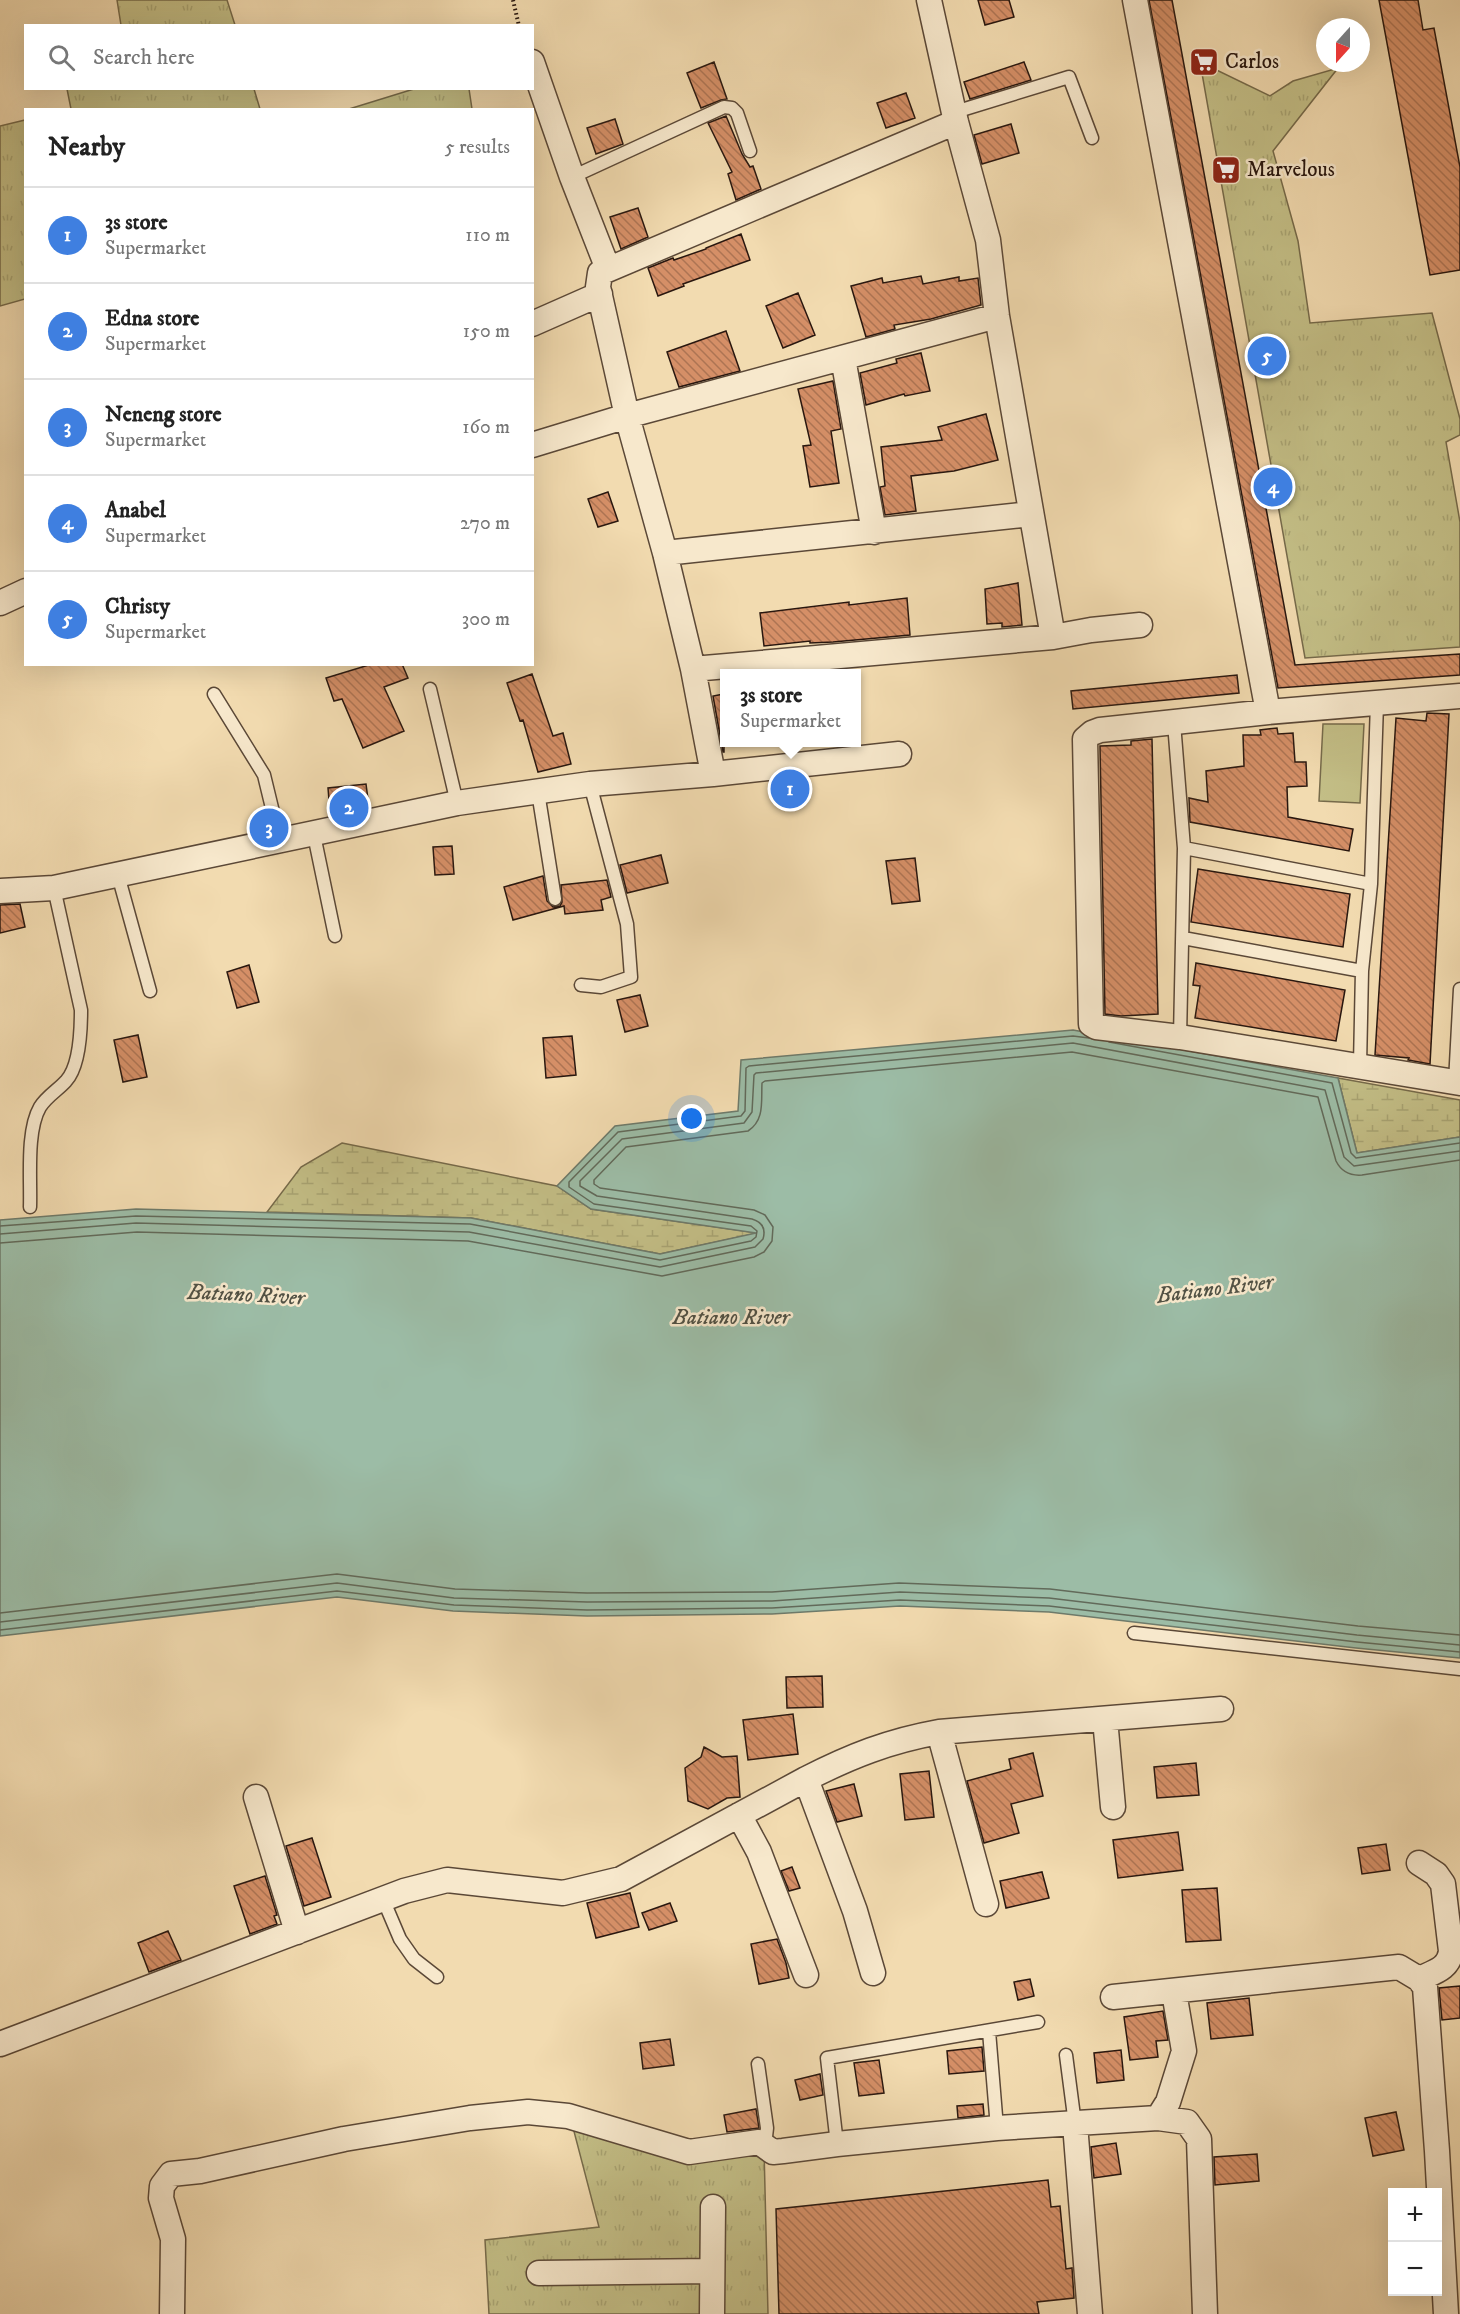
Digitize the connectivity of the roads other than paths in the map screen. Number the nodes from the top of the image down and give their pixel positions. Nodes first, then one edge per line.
1 (929, 0) edge
2 (1135, 0) edge
3 (534, 68) edge
4 (955, 117) junction
5 (1092, 138) dead end
6 (750, 151) dead end
7 (572, 177) junction
8 (608, 270) junction
9 (600, 294) junction
10 (997, 315) junction
11 (534, 323) edge
12 (843, 358) junction
13 (627, 416) junction
14 (534, 444) edge
15 (1031, 514) junction
16 (874, 532) junction
17 (665, 553) junction
18 (24, 592) edge
19 (0, 603) edge
20 (1140, 625) dead end
21 (1053, 637) junction
22 (693, 669) junction
23 (430, 689) dead end
24 (214, 694) dead end
25 (1460, 696) edge
26 (1377, 703) junction
27 (1268, 712) junction
28 (1174, 723) junction
29 (899, 754) dead end
30 (713, 774) junction
31 (590, 784) junction
32 (538, 792) junction
33 (457, 803) junction
34 (314, 835) junction
35 (279, 841) junction
36 (1184, 848) junction
37 (118, 875) junction
38 (1371, 884) junction
39 (54, 888) junction
40 (0, 891) edge
41 (555, 899) dead end
42 (335, 936) dead end
43 (1183, 938) junction
44 (1362, 971) junction
45 (581, 985) dead end
46 (1460, 989) edge
47 (150, 991) dead end
48 (1180, 1037) junction
49 (1360, 1065) junction
50 (1457, 1083) edge
51 (30, 1208) dead end
52 (1134, 1633) dead end
53 (1460, 1669) edge
54 (1221, 1709) dead end
55 (1105, 1719) junction
56 (939, 1732) junction
57 (806, 1779) junction
58 (256, 1797) dead end
59 (1113, 1807) dead end
60 (740, 1815) junction
61 (1419, 1863) dead end
62 (383, 1899) junction
63 (986, 1904) dead end
64 (297, 1932) junction
65 (873, 1973) dead end
66 (806, 1975) dead end
67 (437, 1977) dead end
68 (1419, 1979) junction
69 (1174, 1992) junction
70 (1113, 1997) dead end
71 (1038, 2022) dead end
72 (989, 2031) junction
73 (0, 2044) edge
74 (1066, 2055) dead end
75 (758, 2064) dead end
76 (1158, 2118) junction
77 (1075, 2124) junction
78 (997, 2128) junction
79 (837, 2144) junction
80 (765, 2145) junction
81 (713, 2207) dead end
82 (712, 2271) junction
83 (539, 2273) dead end
84 (1450, 2302) edge
85 (172, 2314) edge
86 (712, 2314) edge
87 (1090, 2314) edge
88 (1205, 2314) edge

1 - 4 street
2 - 27 street
3 - 7 street
4 - 5 lane
4 - 8 street
4 - 10 street
6 - 7 lane
7 - 8 street
8 - 9 street
9 - 11 street
9 - 13 street
10 - 12 street
10 - 15 street
12 - 13 street
12 - 16 street
13 - 14 street
13 - 17 street
15 - 16 street
15 - 21 street
16 - 17 street
17 - 22 street
18 - 19 street
20 - 21 street
21 - 22 street
22 - 30 street
23 - 33 lane
24 - 35 lane
25 - 26 street
26 - 27 street
26 - 38 lane
27 - 28 street
28 - 36 lane
28 - 48 street
29 - 30 street
30 - 31 street
31 - 32 street
31 - 45 lane
32 - 33 street
32 - 41 lane
33 - 34 street
34 - 35 street
34 - 42 lane
35 - 37 street
36 - 38 lane
36 - 43 lane
37 - 39 street
37 - 47 lane
38 - 44 lane
39 - 40 street
39 - 51 lane
43 - 44 lane
43 - 48 lane
44 - 49 lane
46 - 50 lane
48 - 49 street
49 - 50 street
52 - 53 lane
54 - 55 street
55 - 56 street
55 - 59 street
56 - 57 street
56 - 63 street
57 - 60 street
57 - 65 street
58 - 64 street
60 - 62 street
60 - 66 street
61 - 68 street
62 - 64 street
62 - 67 lane
64 - 73 street
68 - 69 street
68 - 84 street
69 - 70 street
69 - 76 street
71 - 72 lane
72 - 78 lane
72 - 79 lane
74 - 77 lane
75 - 80 lane
76 - 77 street
76 - 88 street
77 - 78 street
77 - 87 street
78 - 79 street
79 - 80 street
80 - 85 street
81 - 82 street
82 - 83 street
82 - 86 street

